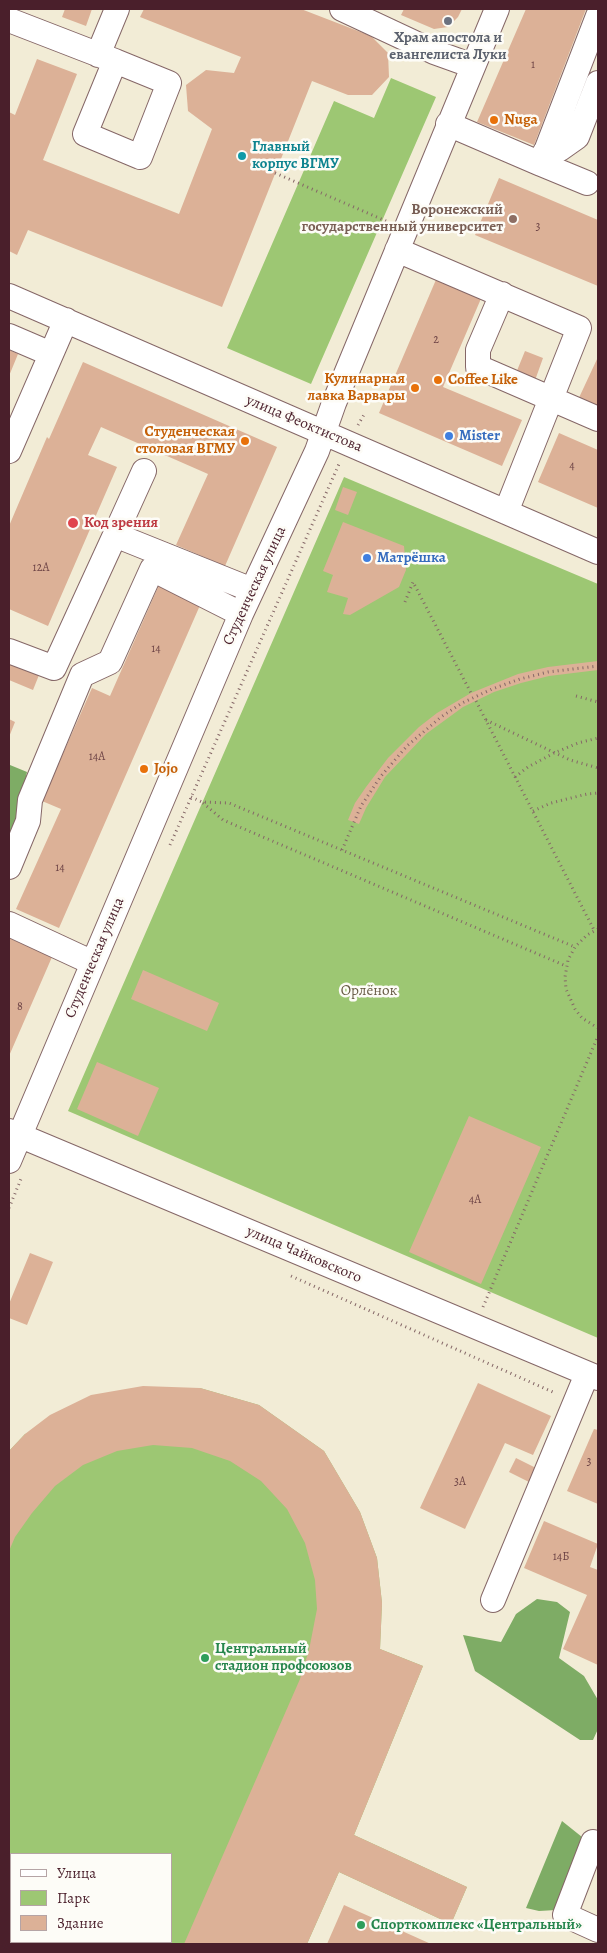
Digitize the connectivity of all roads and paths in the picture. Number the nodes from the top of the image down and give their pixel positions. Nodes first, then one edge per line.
1 (117, 9) edge
2 (342, 9) edge
3 (498, 9) edge
4 (598, 16) edge
5 (9, 20) edge
6 (473, 66) junction
7 (598, 83) edge
8 (448, 124) junction
9 (543, 158) junction
10 (275, 174) dead end
11 (587, 183) dead end
12 (401, 240) junction
13 (502, 294) junction
14 (9, 296) edge
15 (66, 320) junction
16 (589, 330) edge
17 (9, 336) edge
18 (51, 354) junction
19 (550, 398) junction
20 (598, 420) edge
21 (323, 432) junction
22 (9, 451) edge
23 (341, 462) dead end
24 (144, 472) dead end
25 (506, 512) junction
26 (115, 535) junction
27 (598, 552) edge
28 (252, 590) junction
29 (405, 602) dead end
30 (241, 614) junction
31 (9, 651) edge
32 (598, 666) edge
33 (471, 693) dead end
34 (576, 696) dead end
35 (476, 701) dead end
36 (598, 702) edge
37 (485, 719) junction
38 (598, 738) edge
39 (554, 753) junction
40 (598, 768) edge
41 (515, 777) junction
42 (598, 793) edge
43 (191, 797) junction
44 (202, 802) junction
45 (533, 812) junction
46 (342, 850) junction
47 (168, 851) dead end
48 (9, 867) edge
49 (9, 924) edge
50 (596, 929) edge
51 (575, 947) junction
52 (93, 963) junction
53 (566, 966) junction
54 (598, 1028) edge
55 (598, 1036) edge
56 (14, 1134) edge
57 (16, 1169) edge
58 (9, 1208) edge
59 (284, 1273) dead end
60 (475, 1327) junction
61 (593, 1376) edge
62 (576, 1402) junction
63 (493, 1600) dead end
64 (596, 1839) edge
65 (598, 1930) edge

1 - 5 street
2 - 6 street
3 - 6 street, Студенческая улица
4 - 9 street
6 - 8 street, Студенческая улица
7 - 9 street
8 - 9 street
8 - 12 street, Студенческая улица
9 - 11 street
10 - 12 path
12 - 13 street
12 - 21 street, Студенческая улица
13 - 16 street
13 - 19 street
14 - 15 street, улица Феоктистова
15 - 18 street
15 - 21 street, улица Феоктистова
16 - 19 street
17 - 18 street
18 - 22 street
19 - 20 street
19 - 25 street
21 - 25 street, улица Феоктистова
21 - 28 street, Студенческая улица
23 - 43 path
24 - 26 street
25 - 27 street, улица Феоктистова
26 - 28 street
26 - 31 street
28 - 30 street, Студенческая улица
29 - 33 path
30 - 48 street
30 - 52 street, Студенческая улица
32 - 46 path
34 - 36 path
35 - 37 path
37 - 39 path
37 - 41 path
38 - 39 path
39 - 40 path
39 - 41 path
41 - 45 path
42 - 45 path
43 - 44 path
43 - 47 path
44 - 46 path
44 - 53 path
45 - 50 path
46 - 51 path
49 - 52 street
50 - 51 path
51 - 53 path
52 - 56 street, Студенческая улица
53 - 54 path
55 - 60 path
56 - 57 street, Студенческая улица
56 - 60 street, улица Чайковского
57 - 58 path
59 - 62 path
60 - 61 street, улица Чайковского
61 - 62 street
62 - 63 street
64 - 65 street

